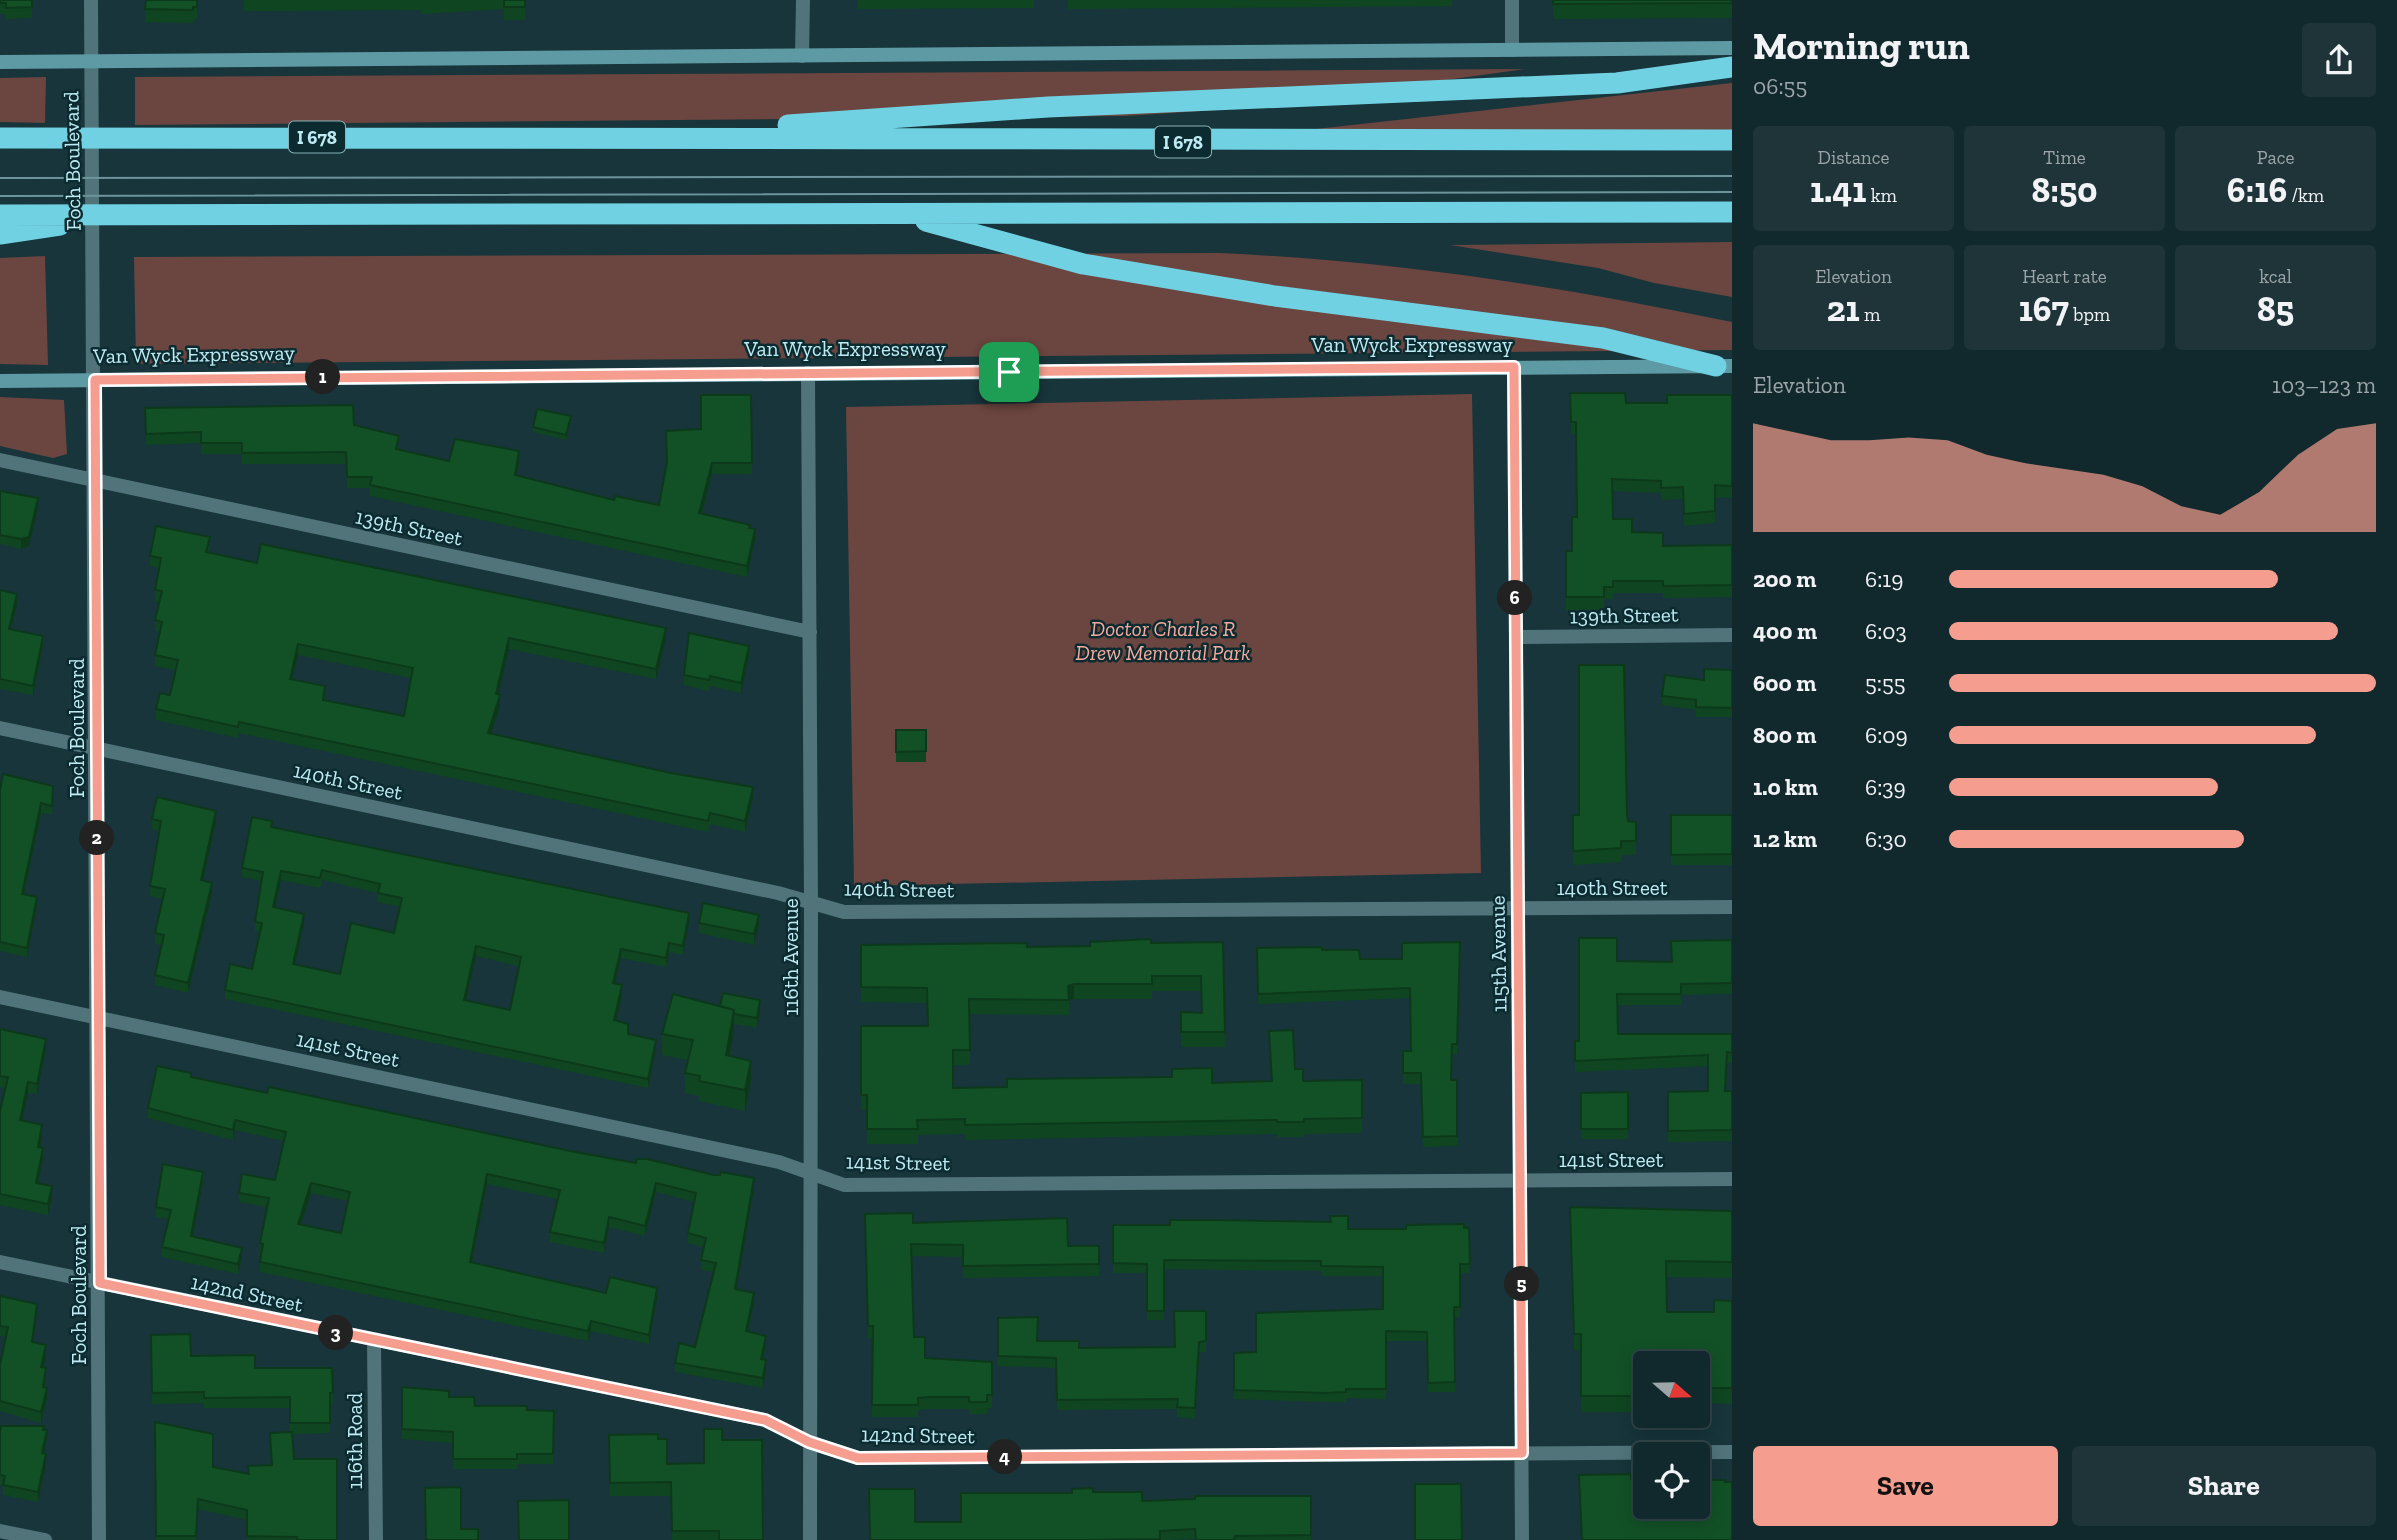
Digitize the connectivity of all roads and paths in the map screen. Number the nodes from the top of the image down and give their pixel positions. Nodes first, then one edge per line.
1 (91, 0) edge
2 (803, 0) edge
3 (1512, 0) edge
4 (1732, 48) edge
5 (1513, 50) junction
6 (802, 56) junction
7 (91, 60) junction
8 (0, 62) edge
9 (1732, 67) edge
10 (634, 136) junction
11 (0, 138) edge
12 (1732, 140) edge
13 (1732, 212) edge
14 (897, 213) junction
15 (0, 215) edge
16 (131, 215) junction
17 (0, 234) edge
18 (1724, 366) edge
19 (1514, 367) junction
20 (808, 373) junction
21 (95, 380) junction
22 (0, 381) edge
23 (0, 460) edge
24 (96, 483) junction
25 (810, 632) junction
26 (1732, 635) edge
27 (1516, 637) junction
28 (0, 728) edge
29 (97, 749) junction
30 (811, 902) junction
31 (1732, 907) edge
32 (1518, 909) junction
33 (0, 996) edge
34 (97, 1017) junction
35 (811, 1174) junction
36 (1732, 1179) edge
37 (1521, 1181) junction
38 (0, 1262) edge
39 (100, 1283) junction
40 (374, 1341) junction
41 (809, 1442) junction
42 (1732, 1452) edge
43 (1522, 1453) junction
44 (0, 1531) edge
45 (45, 1540) edge
46 (99, 1540) edge
47 (376, 1540) edge
48 (810, 1540) edge
49 (1522, 1540) edge

1 - 7 street, Foch Boulevard
2 - 6 street
3 - 5 street
4 - 5 main road
5 - 6 main road
6 - 7 main road
7 - 8 main road
7 - 21 street, Foch Boulevard
9 - 10 highway
10 - 11 highway, I 678
10 - 12 highway, I 678
13 - 14 highway
14 - 16 highway
14 - 18 highway
15 - 16 highway
16 - 17 highway
18 - 19 main road, Van Wyck Expressway
19 - 20 main road, Van Wyck Expressway
19 - 27 street, 115th Avenue
20 - 21 main road, Van Wyck Expressway
20 - 25 street, 116th Avenue
21 - 22 main road, Van Wyck Expressway
21 - 24 street, Foch Boulevard
23 - 24 street, 139th Street
24 - 25 street, 139th Street
24 - 29 street, Foch Boulevard
25 - 30 street, 116th Avenue
26 - 27 street, 139th Street
27 - 32 street, 115th Avenue
28 - 29 street, 140th Street
29 - 30 street, 140th Street
29 - 34 street, Foch Boulevard
30 - 32 street, 140th Street
30 - 35 street, 116th Avenue
31 - 32 street, 140th Street
32 - 37 street, 115th Avenue
33 - 34 street, 141st Street
34 - 35 street, 141st Street
34 - 39 street, Foch Boulevard
35 - 37 street, 141st Street
35 - 41 street, 116th Avenue
36 - 37 street, 141st Street
37 - 43 street, 115th Avenue
38 - 39 street, 142nd Street
39 - 40 street, 142nd Street
39 - 46 street, Foch Boulevard
40 - 41 street, 142nd Street
40 - 47 street, 116th Road
41 - 43 street, 142nd Street
41 - 48 street, 116th Avenue
42 - 43 street, 142nd Street
43 - 49 street, 115th Avenue
44 - 45 street

